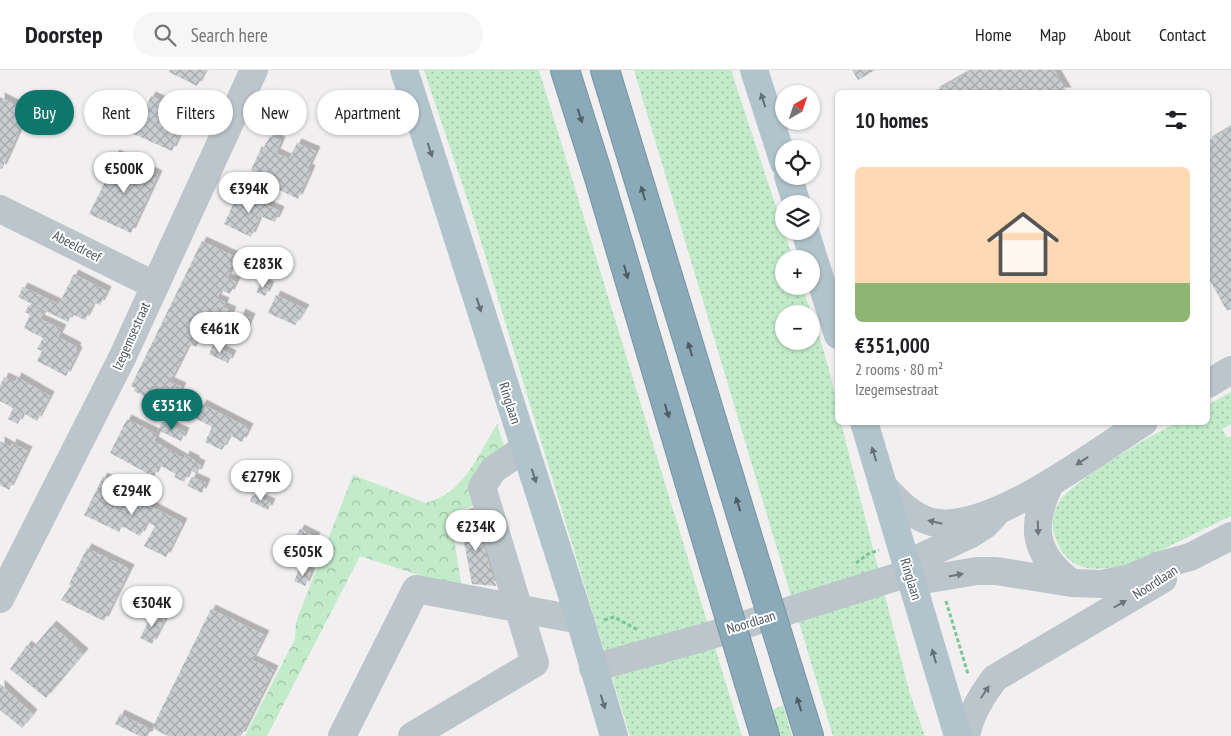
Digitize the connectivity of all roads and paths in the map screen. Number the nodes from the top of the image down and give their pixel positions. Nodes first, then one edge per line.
1 (254, 70) edge
2 (404, 70) edge
3 (565, 70) edge
4 (605, 70) edge
5 (754, 70) edge
6 (776, 140) edge
7 (0, 208) edge
8 (808, 240) edge
9 (154, 285) junction
10 (835, 326) edge
11 (1231, 370) edge
12 (1210, 383) edge
13 (865, 425) edge
14 (1139, 425) edge
15 (525, 448) junction
16 (1051, 482) junction
17 (883, 486) junction
18 (999, 510) junction
19 (1231, 536) edge
20 (1190, 557) junction
21 (909, 573) junction
22 (939, 578) junction
23 (1072, 583) junction
24 (0, 599) edge
25 (518, 609) junction
26 (580, 620) junction
27 (593, 668) junction
28 (983, 694) junction
29 (342, 736) edge
30 (412, 736) edge
31 (614, 736) edge
32 (765, 736) edge
33 (809, 736) edge
34 (958, 736) edge
35 (966, 736) edge

1 - 9 street, Izegemsestraat
2 -> 15 main road, Ringlaan
3 -> 32 highway, bridge
33 -> 4 highway, bridge
6 -> 5 main road
7 - 9 street, Abeeldreef
8 - 10 main road
9 - 24 street, Izegemsestraat
11 - 12 street
17 -> 13 main road, Ringlaan
14 -> 16 street, Noordlaan
15 - 25 street
15 -> 26 main road, Ringlaan
16 - 18 street, Noordlaan
16 -> 23 street
18 -> 17 street, Noordlaan
17 - 21 main road, Ringlaan
18 - 21 street, Noordlaan
19 - 20 street, Noordlaan
20 - 23 street, Noordlaan
28 -> 20 street, Noordlaan
21 - 22 street, Noordlaan
21 - 27 street, Noordlaan
34 -> 21 main road, Ringlaan
22 -> 23 street, Noordlaan
22 - 28 path
25 - 26 street
25 - 29 street
25 - 30 street
26 - 27 main road, Ringlaan
27 -> 31 main road, Ringlaan
28 - 35 street, Noordlaan

